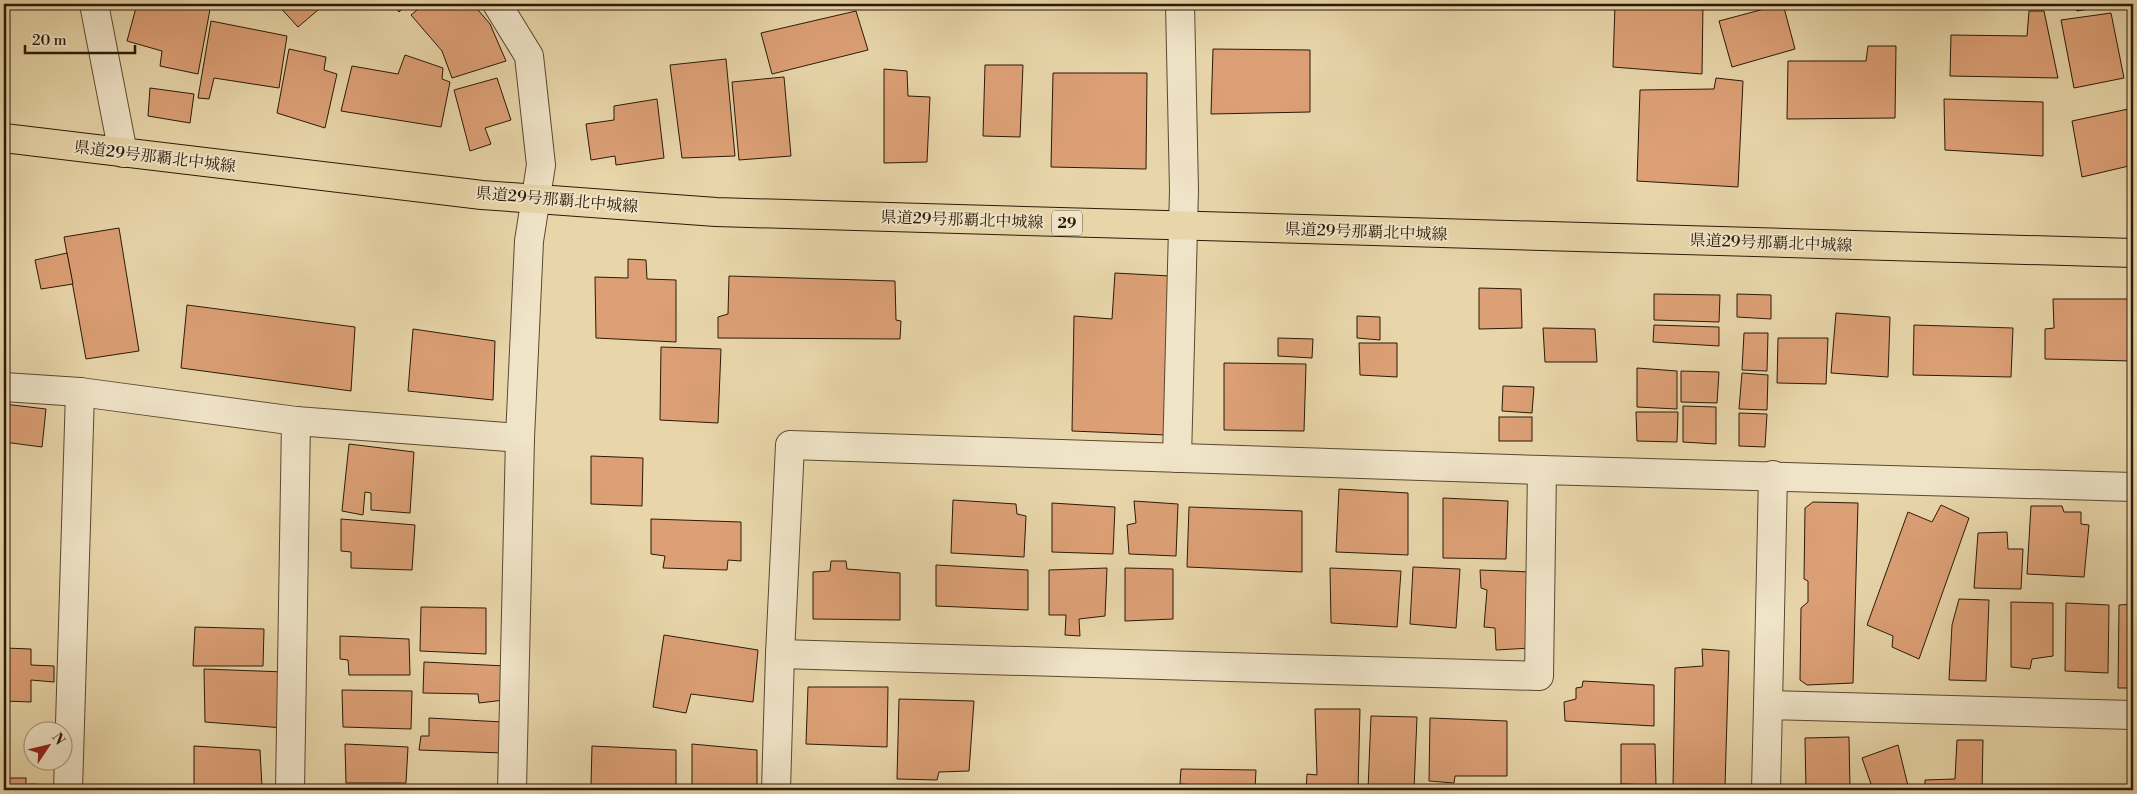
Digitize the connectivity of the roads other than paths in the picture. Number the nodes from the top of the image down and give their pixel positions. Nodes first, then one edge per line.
1 (94, 4) edge
2 (497, 4) edge
3 (1180, 4) edge
4 (4, 138) edge
5 (123, 153) junction
6 (534, 200) junction
7 (1183, 227) junction
8 (2133, 253) edge
9 (4, 387) edge
10 (80, 392) junction
11 (296, 421) junction
12 (520, 438) junction
13 (1177, 458) junction
14 (1542, 470) junction
15 (1773, 475) junction
16 (2133, 487) edge
17 (780, 654) junction
18 (1768, 705) junction
19 (2133, 715) edge
20 (68, 790) edge
21 (290, 790) edge
22 (512, 790) edge
23 (776, 790) edge
24 (1766, 790) edge

1 - 5 street
2 - 6 street
3 - 7 street
4 - 5 main road, 県道29号那覇北中城線 / 29
5 - 6 main road, 県道29号那覇北中城線 / 29
6 - 7 main road, 県道29号那覇北中城線 / 29
6 - 12 street
7 - 8 main road, 県道29号那覇北中城線 / 29
7 - 13 street
9 - 10 street
10 - 11 street
10 - 20 street
11 - 12 street
11 - 21 street
12 - 22 street
13 - 14 street
13 - 17 street
14 - 15 street
14 - 17 street
15 - 16 street
15 - 18 street
17 - 23 street
18 - 19 street
18 - 24 street

